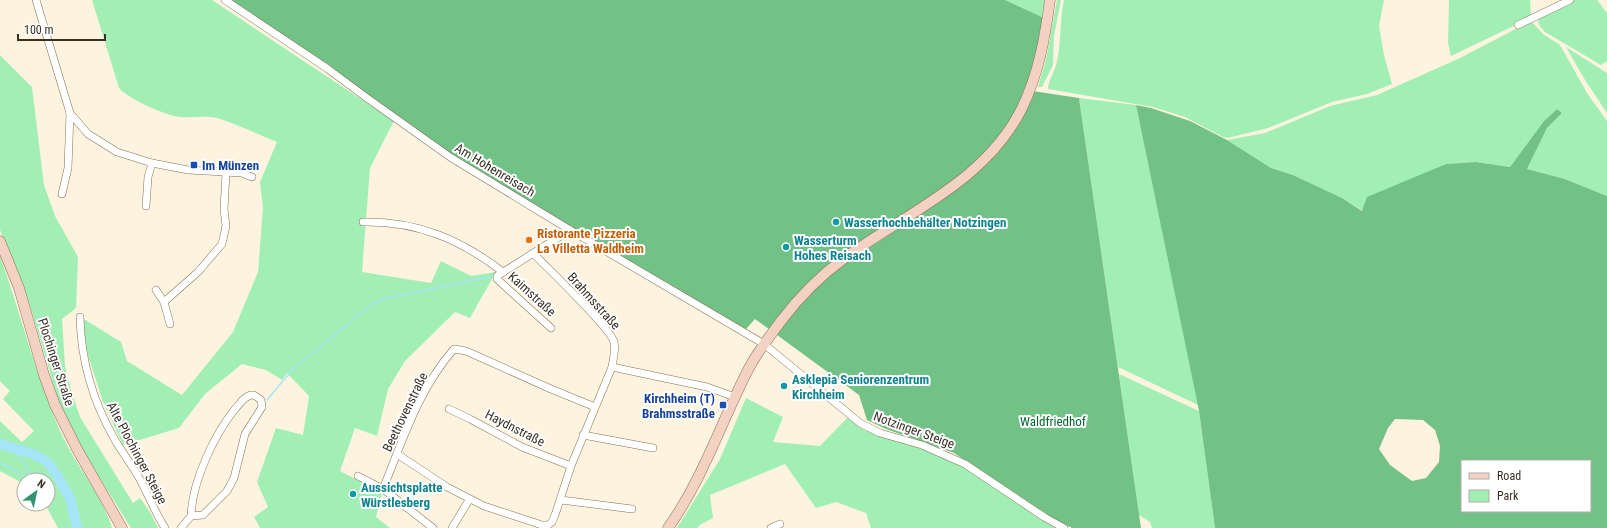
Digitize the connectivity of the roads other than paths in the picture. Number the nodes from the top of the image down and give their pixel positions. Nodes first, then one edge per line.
1 (36, 0) edge
2 (225, 0) edge
3 (1050, 0) edge
4 (1570, 0) edge
5 (1518, 26) dead end
6 (70, 113) junction
7 (152, 163) junction
8 (226, 173) junction
9 (252, 177) dead end
10 (62, 194) dead end
11 (146, 206) dead end
12 (363, 222) dead end
13 (570, 230) junction
14 (0, 241) edge
15 (533, 253) junction
16 (503, 272) junction
17 (156, 290) dead end
18 (164, 302) junction
19 (80, 317) dead end
20 (170, 324) dead end
21 (551, 328) dead end
22 (764, 344) junction
23 (612, 367) junction
24 (735, 397) junction
25 (595, 406) junction
26 (449, 409) dead end
27 (583, 435) junction
28 (653, 448) dead end
29 (397, 454) junction
30 (571, 466) junction
31 (358, 476) dead end
32 (383, 489) junction
33 (469, 500) junction
34 (561, 500) junction
35 (632, 508) dead end
36 (191, 516) junction
37 (780, 524) dead end
38 (122, 528) edge
39 (165, 528) edge
40 (181, 528) edge
41 (433, 528) edge
42 (452, 528) edge
43 (668, 528) edge
44 (771, 528) edge
45 (1064, 528) edge

1 - 6 street
2 - 13 street, Am Hohenreisach
3 - 22 main road
4 - 5 street
6 - 7 street
6 - 10 street
7 - 8 street
7 - 11 street
8 - 9 street
8 - 18 street
12 - 16 street
13 - 15 street
13 - 22 street, Am Hohenreisach
14 - 38 main road, Plochinger Straße
15 - 16 street
15 - 23 street, Brahmsstraße
16 - 21 street, Kaimstraße
17 - 18 street
18 - 20 street
19 - 39 street, Alte Plochinger Steige
22 - 24 main road
22 - 45 street, Notzinger Steige
23 - 24 street
23 - 25 street, Brahmsstraße
24 - 43 main road
25 - 27 street, Brahmsstraße
25 - 29 street, Beethovenstraße
26 - 30 street, Haydnstraße
27 - 28 street
27 - 30 street, Brahmsstraße
29 - 32 street, Beethovenstraße
29 - 33 street
30 - 34 street, Brahmsstraße
31 - 32 street
32 - 41 street
33 - 34 street, Brahmsstraße
33 - 42 street
34 - 35 street
36 - 36 street
36 - 40 street
37 - 44 street

